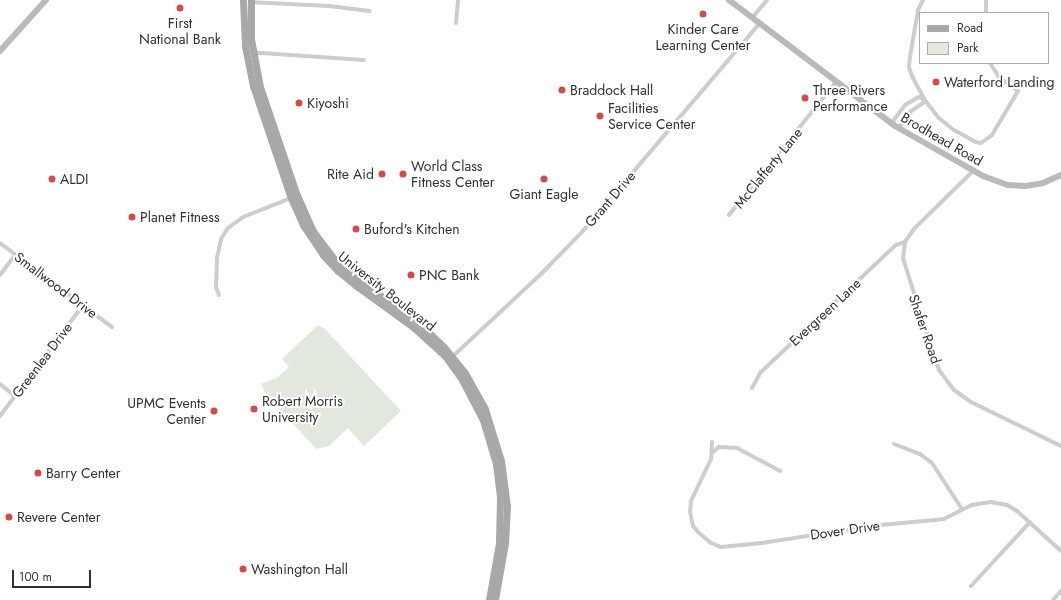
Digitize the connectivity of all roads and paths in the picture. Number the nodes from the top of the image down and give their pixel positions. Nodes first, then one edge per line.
1 (46, 0) edge
2 (243, 0) edge
3 (458, 0) edge
4 (729, 0) edge
5 (767, 0) edge
6 (923, 0) edge
7 (986, 0) edge
8 (251, 1) edge
9 (370, 11) dead end
10 (986, 12) edge
11 (751, 18) junction
12 (456, 23) dead end
13 (759, 24) junction
14 (0, 51) edge
15 (249, 52) junction
16 (364, 60) dead end
17 (991, 64) edge
18 (836, 82) junction
19 (924, 99) junction
20 (895, 126) junction
21 (973, 171) junction
22 (1061, 175) edge
23 (291, 198) junction
24 (729, 215) dead end
25 (905, 242) junction
26 (0, 243) edge
27 (15, 255) junction
28 (0, 275) edge
29 (219, 295) dead end
30 (83, 305) junction
31 (112, 327) dead end
32 (450, 358) junction
33 (0, 384) edge
34 (752, 388) dead end
35 (15, 396) junction
36 (0, 416) edge
37 (712, 442) dead end
38 (894, 444) dead end
39 (1061, 446) edge
40 (712, 454) junction
41 (780, 471) dead end
42 (962, 509) junction
43 (1030, 522) junction
44 (1061, 551) edge
45 (971, 586) dead end
46 (1061, 591) edge
47 (489, 600) edge
48 (495, 600) edge
49 (1053, 600) edge

1 - 14 main road
2 - 15 main road, University Boulevard
3 - 12 street
4 - 11 main road, Brodhead Road
5 - 11 street
6 - 19 street
7 - 10 street
8 - 9 street
8 - 15 main road, University Boulevard
11 - 13 main road, Brodhead Road
13 - 18 main road, Brodhead Road
13 - 32 street, Grant Drive
15 - 16 street
15 - 23 main road, University Boulevard
15 - 32 main road, University Boulevard
17 - 19 street
18 - 20 main road, Brodhead Road
18 - 24 street, McClafferty Lane
19 - 20 street
19 - 20 street
20 - 21 main road, Brodhead Road
21 - 22 main road, Brodhead Road
21 - 25 street
23 - 29 street
23 - 32 main road, University Boulevard
25 - 34 street, Evergreen Lane
25 - 39 street, Shafer Road
26 - 27 street, Smallwood Drive
27 - 28 street
27 - 30 street, Smallwood Drive
30 - 31 street, Smallwood Drive
30 - 35 street, Greenlea Drive
32 - 47 main road, University Boulevard
32 - 48 main road, University Boulevard
33 - 35 street
35 - 36 street, Greenlea Drive
37 - 40 street
38 - 42 street
40 - 41 street
40 - 42 street, Dover Drive
42 - 43 street, Dover Drive
43 - 44 street, Dover Drive
43 - 45 street
46 - 49 street

